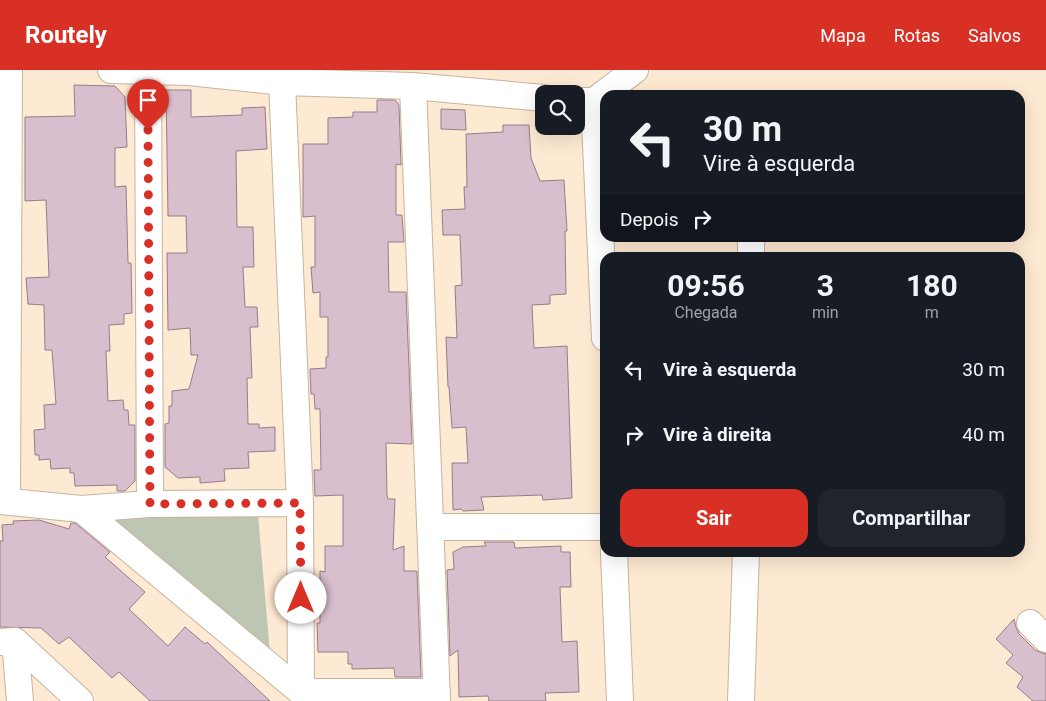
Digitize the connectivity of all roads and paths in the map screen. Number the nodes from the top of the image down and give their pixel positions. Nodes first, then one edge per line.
1 (9, 70) edge
2 (111, 70) edge
3 (635, 70) edge
4 (189, 71) edge
5 (148, 72) junction
6 (282, 82) junction
7 (413, 86) junction
8 (603, 90) edge
9 (600, 92) edge
10 (535, 97) edge
11 (585, 101) edge
12 (600, 279) edge
13 (3, 501) edge
14 (300, 503) junction
15 (150, 504) junction
16 (81, 509) junction
17 (600, 526) edge
18 (430, 527) junction
19 (614, 557) edge
20 (746, 557) edge
21 (8, 642) edge
22 (301, 692) junction
23 (437, 696) edge
24 (20, 701) edge
25 (80, 701) edge
26 (620, 701) edge
27 (741, 701) edge

1 - 13 street
2 - 5 street
3 - 8 street
4 - 5 street
4 - 6 street
5 - 15 street
6 - 7 street
6 - 14 street
7 - 10 street
7 - 18 street
9 - 11 street
11 - 12 street
13 - 16 street
14 - 15 street
14 - 22 street
15 - 16 street
16 - 22 street
17 - 18 street
18 - 23 street
19 - 26 street
20 - 27 street
21 - 24 street
21 - 25 street
22 - 23 street

